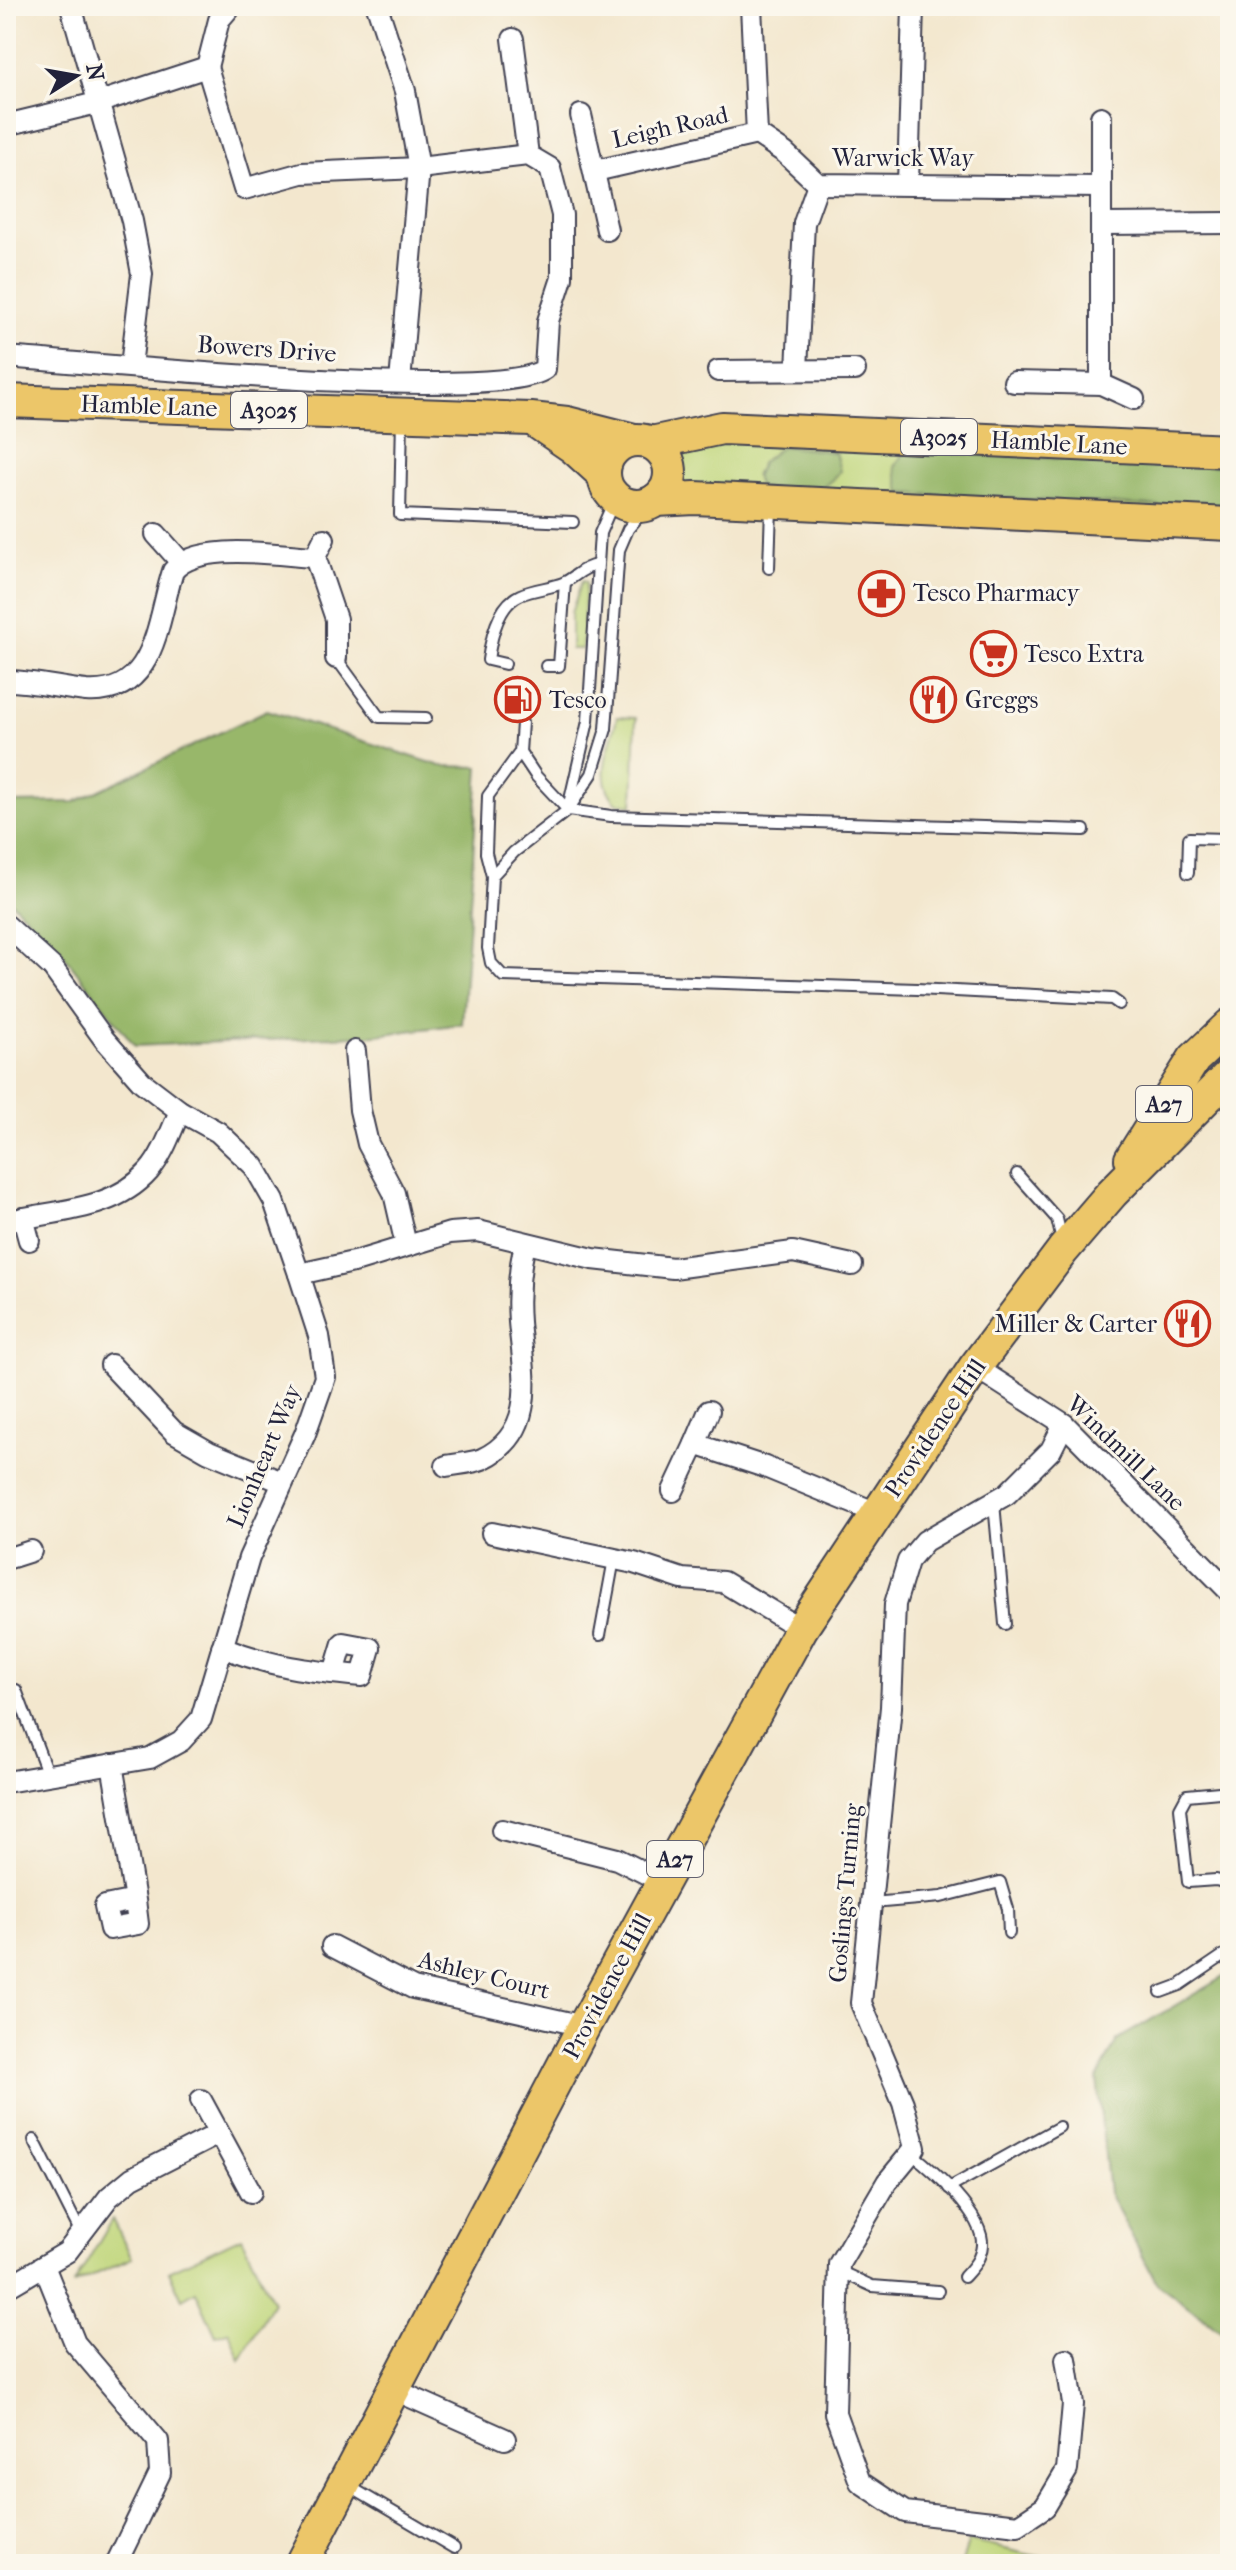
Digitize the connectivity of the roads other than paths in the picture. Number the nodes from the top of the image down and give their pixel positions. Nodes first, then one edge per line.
1 (71, 6) edge
2 (231, 6) edge
3 (377, 6) edge
4 (751, 6) edge
5 (913, 6) edge
6 (513, 39) dead end
7 (207, 67) junction
8 (97, 103) junction
9 (581, 115) dead end
10 (1101, 117) dead end
11 (6, 125) edge
12 (757, 134) junction
13 (528, 155) junction
14 (419, 168) junction
15 (595, 171) junction
16 (818, 184) junction
17 (908, 184) junction
18 (1100, 187) junction
19 (1230, 223) edge
20 (1103, 224) junction
21 (607, 230) dead end
22 (6, 357) edge
23 (131, 366) junction
24 (797, 370) junction
25 (855, 370) dead end
26 (718, 371) dead end
27 (400, 382) junction
28 (1014, 382) dead end
29 (1101, 384) junction
30 (1134, 399) dead end
31 (6, 401) edge
32 (402, 415) junction
33 (531, 419) junction
34 (642, 442) junction
35 (1230, 451) edge
36 (610, 487) junction
37 (771, 501) junction
38 (652, 502) junction
39 (573, 522) dead end
40 (1230, 524) edge
41 (156, 534) dead end
42 (180, 561) junction
43 (596, 565) junction
44 (769, 568) dead end
45 (565, 582) junction
46 (336, 658) joint
47 (505, 664) dead end
48 (546, 666) dead end
49 (6, 681) edge
50 (426, 718) dead end
51 (522, 723) dead end
52 (520, 752) junction
53 (568, 810) junction
54 (1084, 830) dead end
55 (1227, 839) dead end
56 (1188, 873) dead end
57 (492, 876) junction
58 (6, 925) edge
59 (1119, 1004) dead end
60 (1230, 1025) edge
61 (355, 1051) dead end
62 (1230, 1074) edge
63 (180, 1111) junction
64 (1017, 1174) dead end
65 (1112, 1193) junction
66 (14, 1220) edge
67 (29, 1240) dead end
68 (525, 1243) junction
69 (406, 1245) junction
70 (1063, 1250) junction
71 (852, 1265) dead end
72 (299, 1274) junction
73 (111, 1365) dead end
74 (975, 1367) junction
75 (709, 1411) dead end
76 (1064, 1424) junction
77 (695, 1444) junction
78 (446, 1466) dead end
79 (282, 1482) junction
80 (673, 1491) dead end
81 (994, 1503) junction
82 (877, 1513) junction
83 (492, 1533) dead end
84 (31, 1551) dead end
85 (6, 1559) edge
86 (614, 1559) junction
87 (1230, 1592) edge
88 (1005, 1624) dead end
89 (801, 1629) junction
90 (600, 1635) dead end
91 (222, 1647) junction
92 (334, 1673) dead end
93 (16, 1690) dead end
94 (112, 1764) junction
95 (48, 1775) junction
96 (6, 1782) edge
97 (1230, 1791) edge
98 (502, 1830) dead end
99 (663, 1882) junction
100 (1230, 1884) edge
101 (135, 1900) dead end
102 (872, 1903) junction
103 (1009, 1933) dead end
104 (332, 1946) dead end
105 (1230, 1951) edge
106 (1161, 1992) dead end
107 (584, 2026) junction
108 (201, 2100) dead end
109 (1059, 2127) dead end
110 (218, 2134) junction
111 (34, 2140) dead end
112 (911, 2153) junction
113 (949, 2188) junction
114 (251, 2192) dead end
115 (81, 2233) junction
116 (44, 2266) junction
117 (839, 2271) junction
118 (964, 2277) dead end
119 (6, 2288) edge
120 (938, 2291) dead end
121 (1066, 2359) dead end
122 (395, 2390) junction
123 (505, 2439) dead end
124 (345, 2484) junction
125 (454, 2548) dead end
126 (116, 2564) edge
127 (302, 2564) edge

1 - 8 street
2 - 7 street
3 - 14 street
4 - 12 street
5 - 17 street
6 - 13 street
7 - 8 street
7 - 14 street
8 - 11 street
8 - 23 street
9 - 15 street, Leigh Road
10 - 18 street
12 - 15 street, Leigh Road
12 - 16 street, Warwick Way
13 - 14 street
13 - 27 street, Bowers Drive
14 - 27 street
15 - 21 street, Leigh Road
16 - 17 street, Warwick Way
16 - 24 street
17 - 18 street, Warwick Way
18 - 20 street
19 - 20 street
20 - 29 street
22 - 23 street, Bowers Drive
23 - 27 street, Bowers Drive
24 - 25 street
24 - 26 street
28 - 29 street
29 - 30 street
31 - 32 main road, Hamble Lane / A3025
32 - 33 main road, Hamble Lane / A3025
32 - 39 lane
33 - 34 main road, Hamble Lane / A3025
33 - 36 main road
34 - 35 main road, Hamble Lane / A3025
34 - 36 main road
34 - 38 main road
36 - 38 main road
36 - 43 lane
37 - 38 main road
37 - 40 main road
37 - 44 lane
38 - 53 lane
41 - 42 street
42 - 46 street
42 - 49 street
43 - 45 lane
43 - 53 lane
45 - 47 lane
45 - 48 lane
46 - 50 lane
51 - 52 lane
52 - 53 lane
52 - 57 lane
53 - 54 lane
53 - 57 lane
55 - 56 lane
57 - 59 lane
58 - 63 street, Lionheart Way
60 - 65 main road, Providence Hill / A27
61 - 69 street
62 - 65 main road, Providence Hill / A27
63 - 66 street
63 - 72 street, Lionheart Way
64 - 70 lane
65 - 70 main road, Providence Hill / A27
66 - 67 street
68 - 69 street
68 - 71 street
68 - 78 street
69 - 72 street
70 - 74 main road, Providence Hill / A27
72 - 79 street, Lionheart Way
73 - 79 street
74 - 76 street, Windmill Lane
74 - 82 main road, Providence Hill / A27
75 - 77 street
76 - 81 street, Goslings Turning
76 - 87 street, Windmill Lane
77 - 80 street
77 - 82 street
79 - 91 street, Lionheart Way
81 - 88 lane
81 - 102 street, Goslings Turning
82 - 89 main road, Providence Hill / A27
83 - 86 street
84 - 85 street
86 - 89 street
86 - 90 lane
89 - 99 main road, Providence Hill / A27
91 - 92 street
91 - 94 street, Lionheart Way
93 - 95 lane
94 - 95 street, Lionheart Way
94 - 101 street
95 - 96 street, Lionheart Way
97 - 100 lane
98 - 99 street
99 - 107 main road, Providence Hill / A27
102 - 103 lane
102 - 112 street, Goslings Turning
104 - 107 street, Ashley Court
105 - 106 lane
107 - 122 main road, Providence Hill / A27
108 - 110 street
109 - 113 lane
110 - 114 street
110 - 115 street
111 - 115 lane
112 - 113 lane
112 - 117 street
113 - 118 lane
115 - 116 street
116 - 119 street
116 - 126 street
117 - 120 lane
117 - 121 street
122 - 123 street
122 - 124 main road, Providence Hill / A27
124 - 125 lane
124 - 127 main road, Providence Hill / A27

